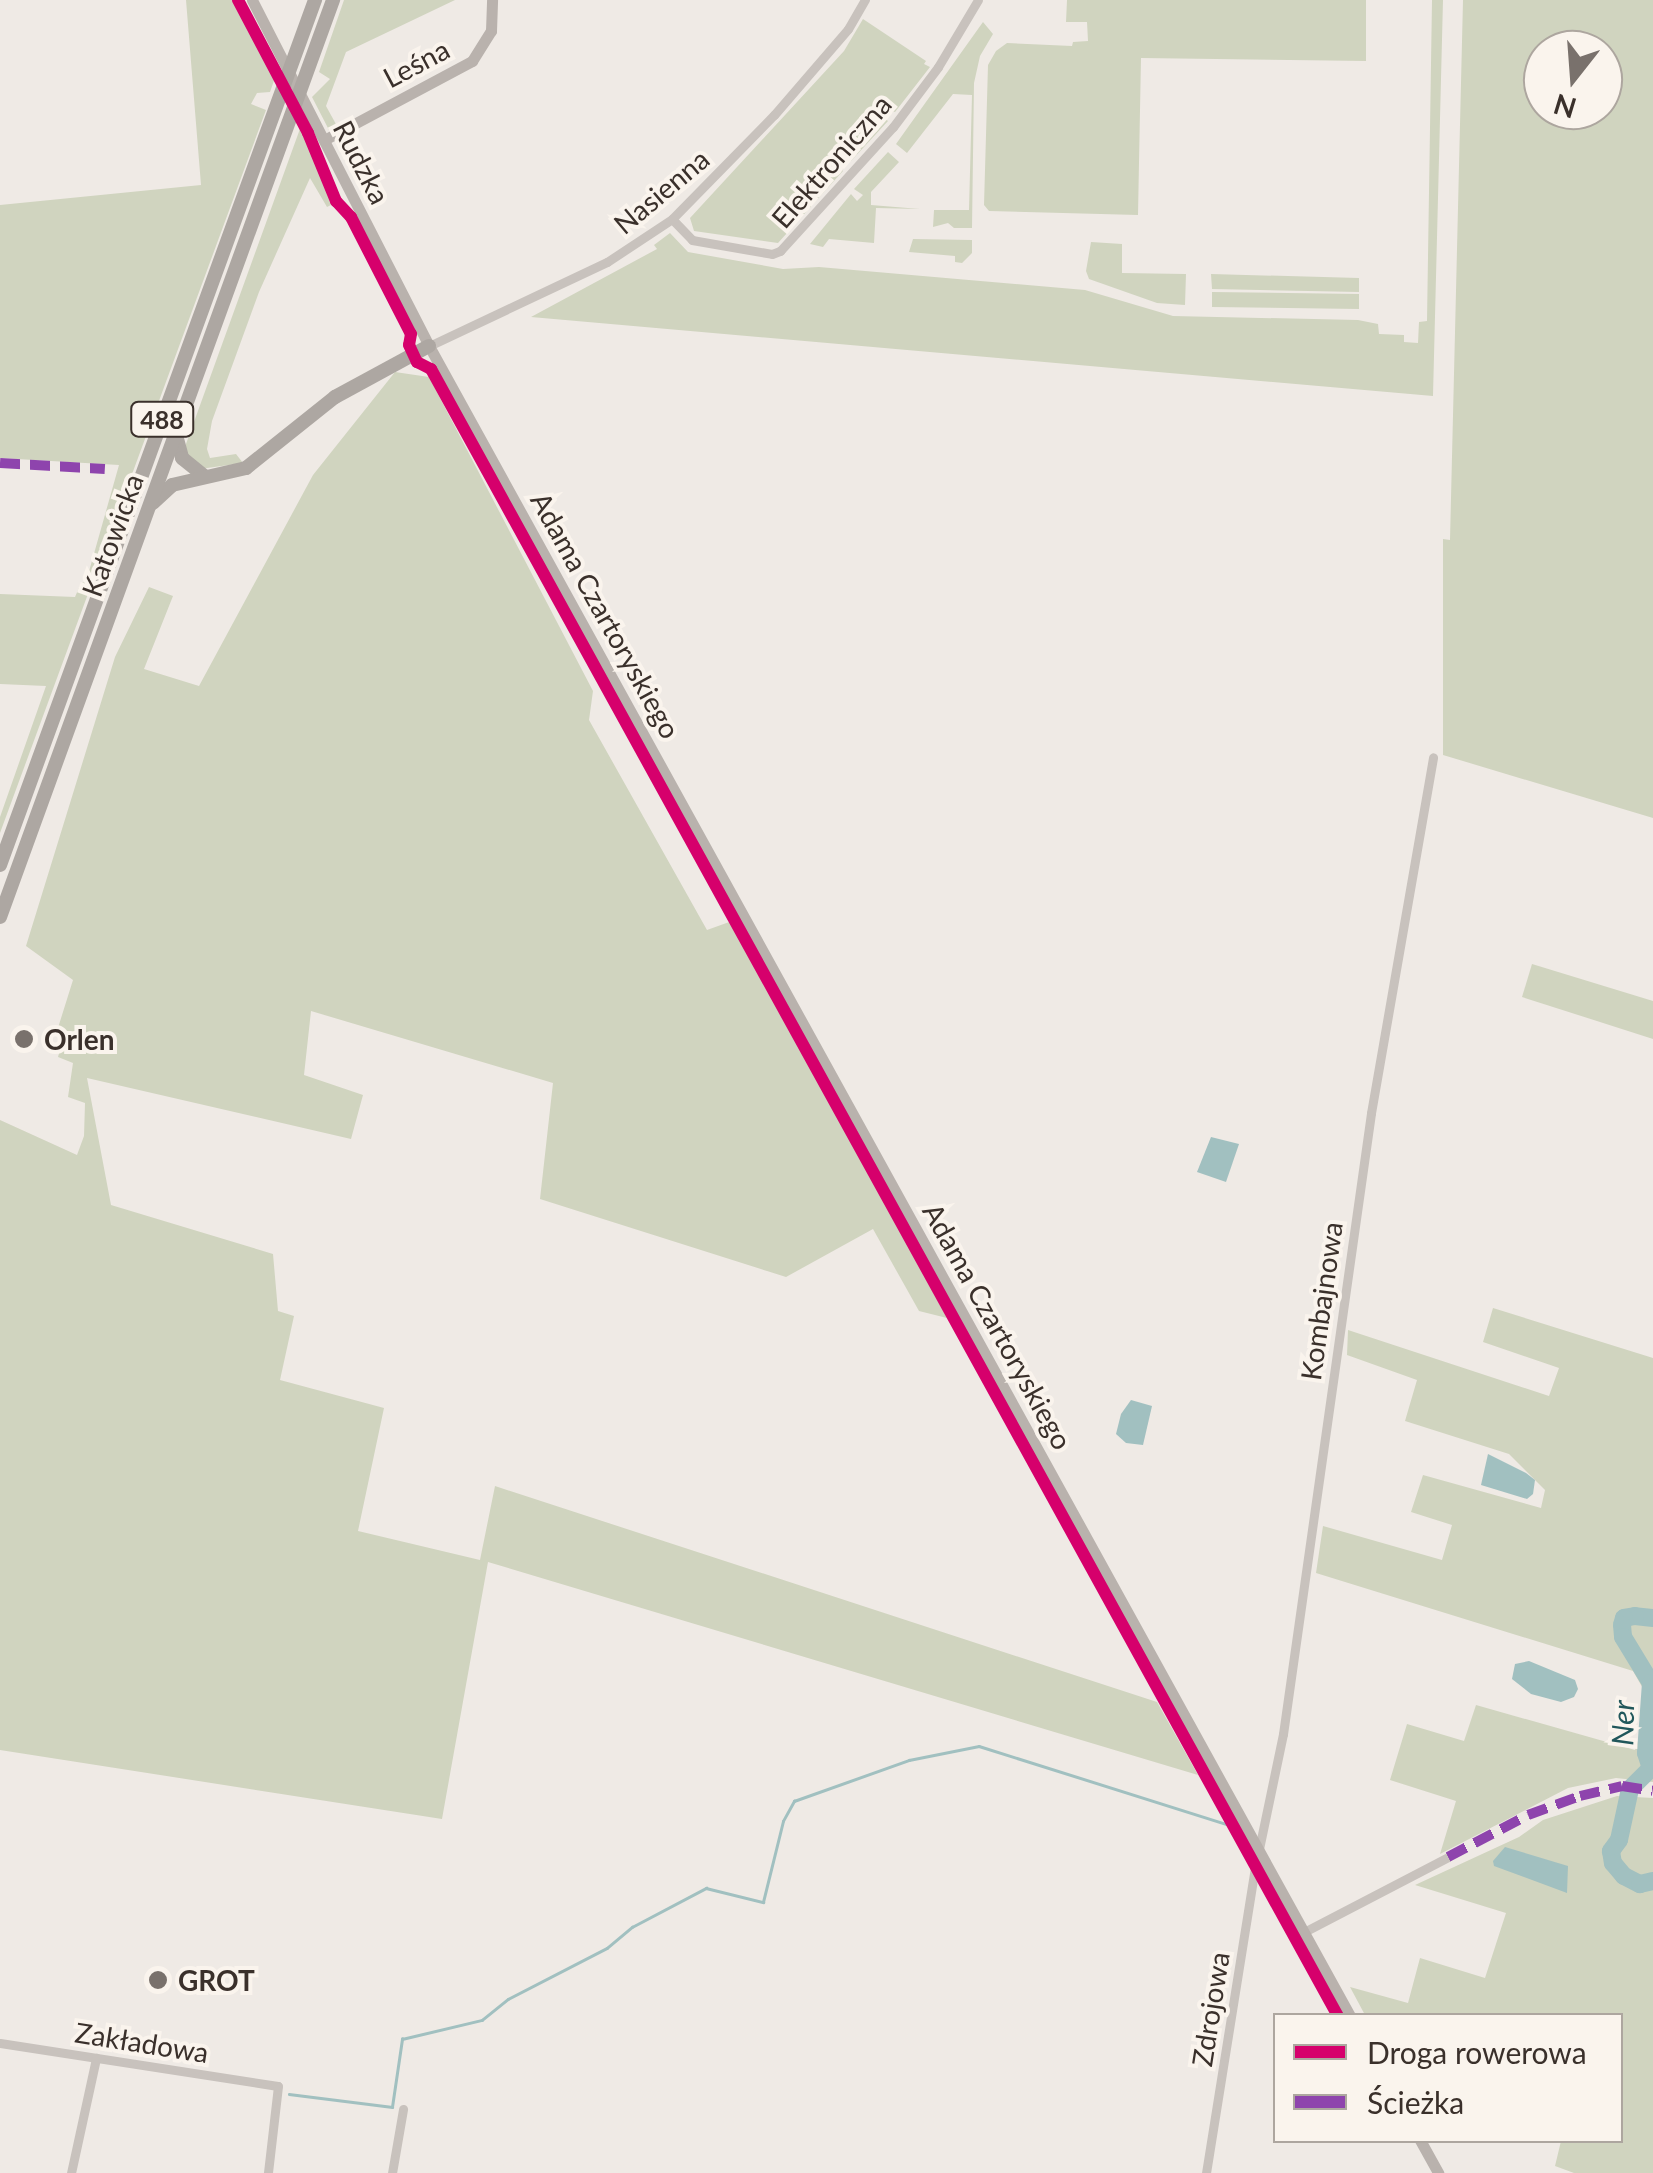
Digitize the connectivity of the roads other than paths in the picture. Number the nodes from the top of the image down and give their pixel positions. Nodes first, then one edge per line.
1 (252, 0) edge
2 (315, 0) edge
3 (333, 0) edge
4 (492, 0) edge
5 (866, 0) edge
6 (978, 0) edge
7 (324, 140) junction
8 (672, 219) junction
9 (429, 346) junction
10 (176, 432) junction
11 (205, 476) junction
12 (148, 509) junction
13 (1433, 757) dead end
14 (0, 865) edge
15 (0, 916) edge
16 (1260, 1853) junction
17 (1448, 1857) dead end
18 (1304, 1932) junction
19 (1348, 2013) edge
20 (0, 2043) edge
21 (96, 2058) junction
22 (403, 2109) dead end
23 (1422, 2143) edge
24 (72, 2173) edge
25 (268, 2173) edge
26 (392, 2173) edge
27 (1206, 2173) edge
28 (1438, 2173) edge

1 - 7 street, Rudzka
2 - 14 main road, Katowicka / 488
3 - 10 main road, Katowicka / 488
4 - 7 street, Leśna
5 - 8 street, Nasienna
6 - 8 street, Elektroniczna
7 - 9 street, Rudzka
8 - 9 street, Nasienna
9 - 11 main road
9 - 16 street, Adama Czartoryskiego
10 - 11 main road
10 - 12 main road, Katowicka / 488
11 - 12 main road
12 - 15 main road, Katowicka / 488
13 - 16 street, Kombajnowa
16 - 18 street, Adama Czartoryskiego
16 - 27 street, Zdrojowa
17 - 18 street
18 - 19 street, Adama Czartoryskiego
20 - 21 street, Zakładowa
21 - 24 street
21 - 25 street, Zakładowa
22 - 26 street
23 - 28 street

